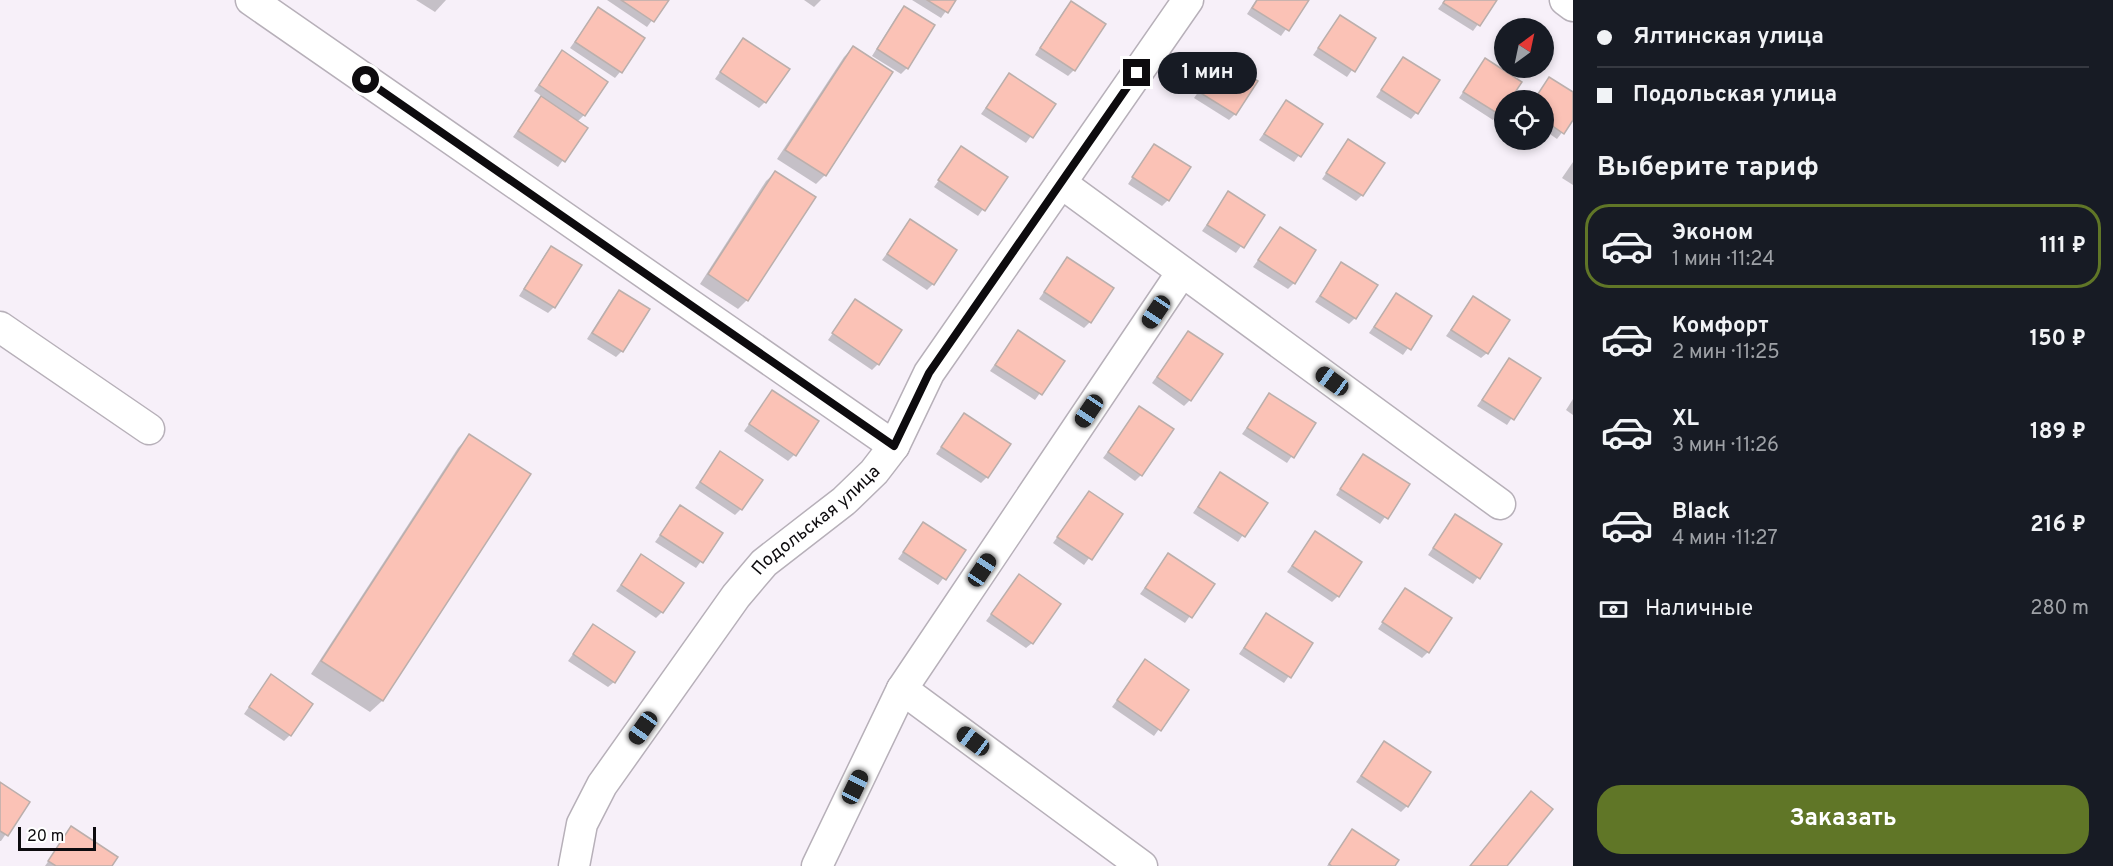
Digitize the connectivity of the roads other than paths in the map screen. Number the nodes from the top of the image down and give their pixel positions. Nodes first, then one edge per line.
1 (251, 0) edge
2 (1188, 0) edge
3 (1565, 0) edge
4 (1573, 6) edge
5 (1061, 183) junction
6 (1182, 272) junction
7 (0, 327) edge
8 (149, 429) dead end
9 (894, 446) junction
10 (1500, 504) dead end
11 (902, 689) junction
12 (574, 866) edge
13 (817, 866) edge
14 (1142, 866) edge

1 - 9 street
2 - 5 street, Подольская улица
3 - 4 street
5 - 6 street
5 - 9 street, Подольская улица
6 - 10 street
6 - 11 street
7 - 8 street
9 - 12 street, Подольская улица
11 - 13 street
11 - 14 street

